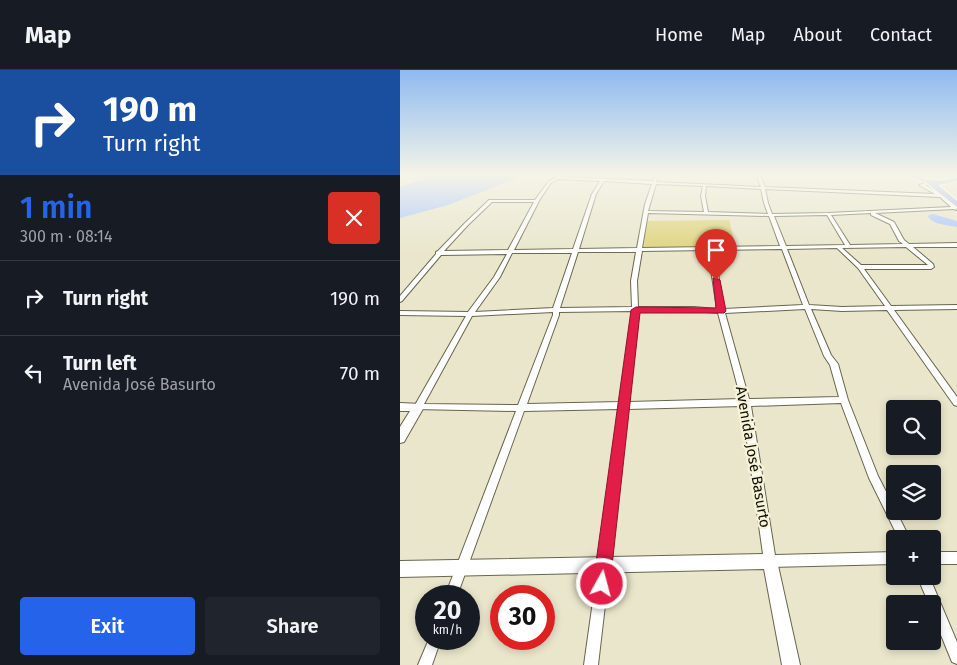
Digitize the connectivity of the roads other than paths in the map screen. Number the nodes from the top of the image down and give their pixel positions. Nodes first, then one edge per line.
1 (537, 201) edge
2 (490, 202) edge
3 (591, 202) edge
4 (649, 202) edge
5 (704, 202) edge
6 (766, 202) edge
7 (956, 208) edge
8 (646, 212) junction
9 (706, 213) junction
10 (868, 213) junction
11 (828, 214) junction
12 (772, 215) junction
13 (957, 245) edge
14 (908, 246) junction
15 (849, 247) junction
16 (784, 248) junction
17 (839, 248) junction
18 (711, 250) junction
19 (509, 252) junction
20 (575, 252) junction
21 (639, 252) junction
22 (438, 253) junction
23 (860, 268) junction
24 (400, 300) edge
25 (807, 307) junction
26 (957, 308) edge
27 (890, 309) junction
28 (556, 310) junction
29 (636, 310) junction
30 (721, 311) junction
31 (400, 313) edge
32 (470, 314) junction
33 (844, 400) junction
34 (746, 403) junction
35 (957, 403) edge
36 (625, 404) junction
37 (400, 407) edge
38 (418, 407) junction
39 (520, 408) junction
40 (400, 438) edge
41 (900, 530) edge
42 (886, 558) edge
43 (941, 558) edge
44 (957, 558) edge
45 (770, 561) junction
46 (604, 565) junction
47 (462, 568) junction
48 (400, 569) edge
49 (455, 585) edge
50 (927, 585) edge
51 (431, 650) edge
52 (957, 658) edge
53 (425, 665) edge
54 (591, 665) edge
55 (791, 665) edge

1 - 19 street
2 - 22 street
3 - 20 street
4 - 8 street
5 - 9 street
6 - 12 street
7 - 10 street
8 - 9 street
8 - 21 street
9 - 12 street
10 - 11 street
10 - 14 street
11 - 12 street
11 - 15 street
12 - 16 street
13 - 14 street
14 - 15 street
14 - 23 street
15 - 17 street
16 - 17 street
16 - 18 street
16 - 25 street
17 - 23 street
18 - 21 street
18 - 30 street, Avenida José Basurto
19 - 20 street
19 - 22 street
19 - 32 street
20 - 21 street
20 - 28 street
21 - 29 street
22 - 24 street
23 - 27 street
25 - 27 street
25 - 30 street
25 - 33 street
26 - 27 street
27 - 35 street
28 - 29 street
28 - 32 street
28 - 39 street
29 - 30 street
29 - 36 street
30 - 34 street, Avenida José Basurto
31 - 32 street
32 - 38 street
33 - 34 street
33 - 41 street
34 - 36 street
34 - 45 street, Avenida José Basurto
36 - 39 street
36 - 46 street
37 - 38 street
38 - 39 street
38 - 40 street
39 - 47 street
42 - 45 street
43 - 44 street
45 - 46 street
45 - 55 street, Avenida José Basurto
46 - 47 street
46 - 54 street
47 - 48 street
47 - 49 street
50 - 52 street
51 - 53 street

